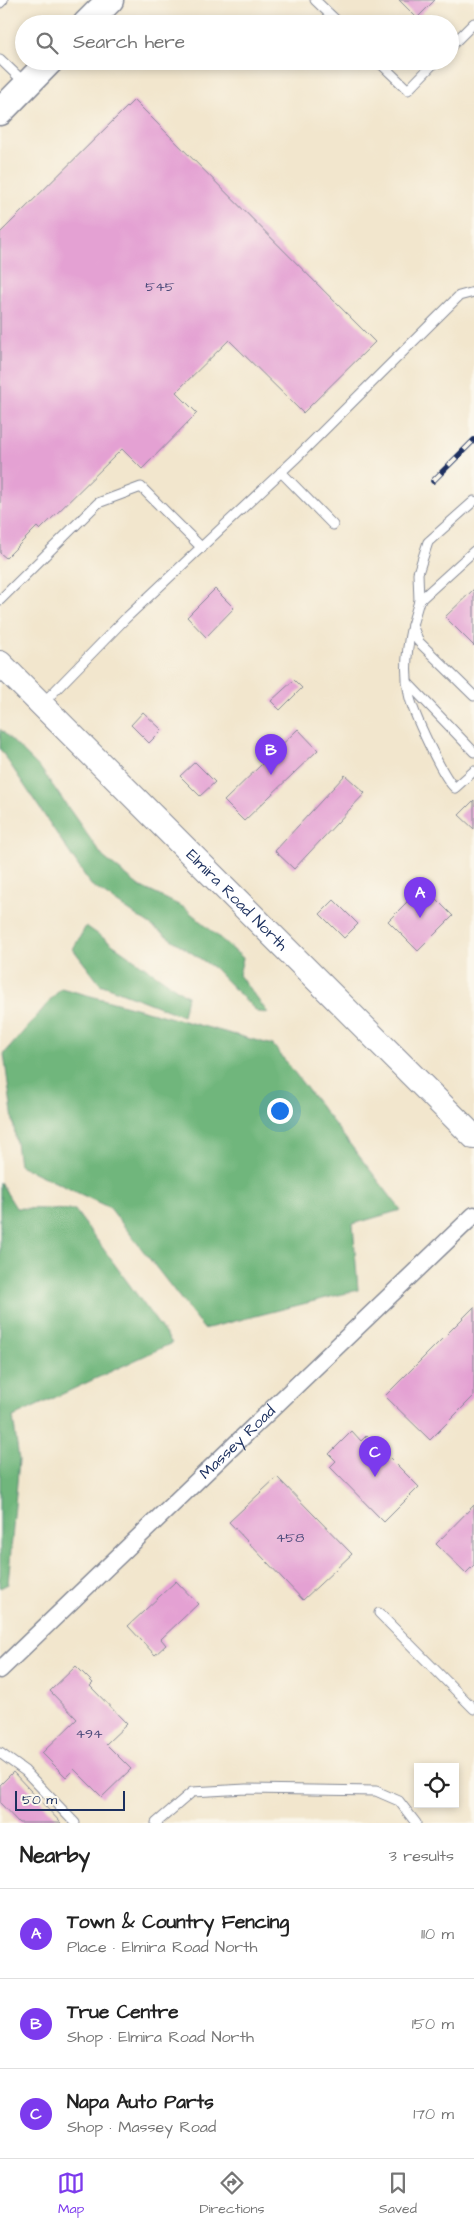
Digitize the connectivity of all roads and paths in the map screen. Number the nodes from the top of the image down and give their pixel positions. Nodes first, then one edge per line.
1 (3, 0) edge
2 (110, 0) edge
3 (315, 0) edge
4 (0, 3) edge
5 (95, 15) edge
6 (331, 15) edge
7 (474, 23) edge
8 (459, 38) edge
9 (0, 59) edge
10 (41, 70) edge
11 (387, 70) edge
12 (427, 70) edge
13 (27, 85) junction
14 (0, 112) edge
15 (474, 292) edge
16 (281, 472) junction
17 (474, 501) edge
18 (333, 525) dead end
19 (202, 548) junction
20 (474, 551) edge
21 (0, 600) edge
22 (418, 601) junction
23 (412, 624) junction
24 (0, 663) edge
25 (408, 684) junction
26 (474, 696) edge
27 (41, 705) junction
28 (474, 752) edge
29 (474, 771) edge
30 (474, 1137) edge
31 (474, 1215) edge
32 (379, 1613) dead end
33 (0, 1670) edge
34 (474, 1709) edge
35 (0, 1753) edge
36 (75, 1823) edge
37 (156, 1823) edge
38 (416, 1823) edge

1 - 4 lane
2 - 5 main road
3 - 6 lane
7 - 8 lane
9 - 13 lane
10 - 13 main road
11 - 12 lane
13 - 14 main road
15 - 16 lane
16 - 18 lane
16 - 19 lane
17 - 22 lane
19 - 21 lane
19 - 27 lane
20 - 22 lane
22 - 23 lane
23 - 25 lane
23 - 26 lane
24 - 27 main road, Elmira Road North
25 - 28 lane
25 - 29 lane
27 - 30 main road, Elmira Road North
31 - 33 street, Massey Road
32 - 34 lane
35 - 36 lane
37 - 38 lane

